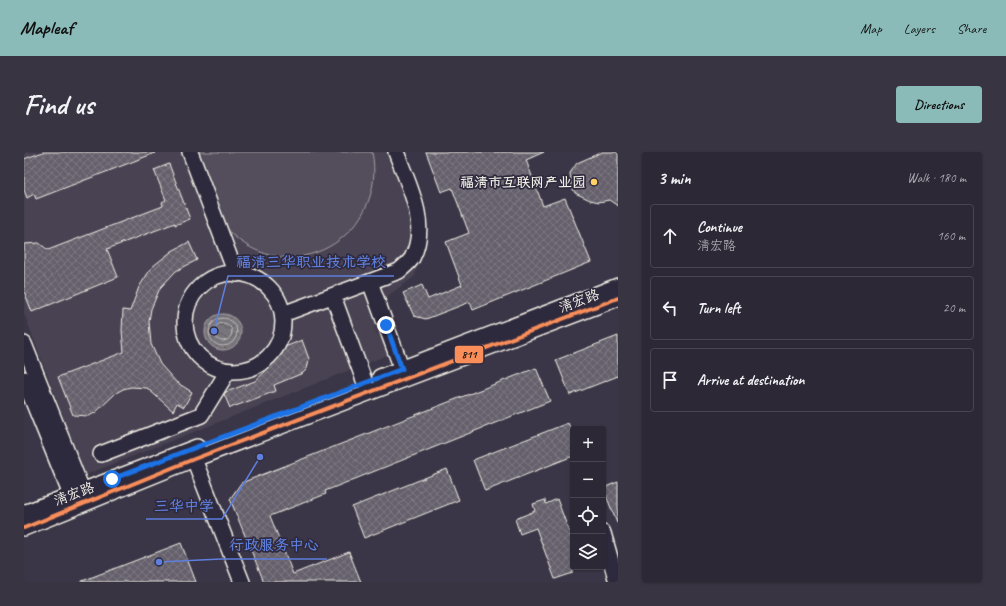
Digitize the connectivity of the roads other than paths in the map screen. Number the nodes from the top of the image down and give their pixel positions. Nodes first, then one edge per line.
1 (190, 152) edge
2 (396, 152) edge
3 (236, 274) junction
4 (370, 282) junction
5 (618, 286) edge
6 (333, 296) junction
7 (618, 298) edge
8 (282, 314) junction
9 (24, 344) edge
10 (402, 369) junction
11 (228, 371) junction
12 (24, 379) edge
13 (365, 383) junction
14 (101, 454) dead end
15 (194, 459) junction
16 (76, 493) junction
17 (24, 513) edge
18 (24, 528) edge
19 (604, 534) edge
20 (613, 549) edge
21 (242, 582) edge
22 (617, 582) edge

1 - 3 street
2 - 4 street
3 - 8 street
3 - 11 street
4 - 6 street
4 - 10 street
5 - 10 street, 清宏路
6 - 8 street
6 - 13 street
7 - 15 street, 清宏路
8 - 11 street
9 - 16 street
10 - 13 street, 清宏路
11 - 14 street
12 - 16 street
13 - 16 street, 清宏路
15 - 18 street, 清宏路
15 - 21 street
16 - 17 street, 清宏路
19 - 20 street
20 - 22 street

